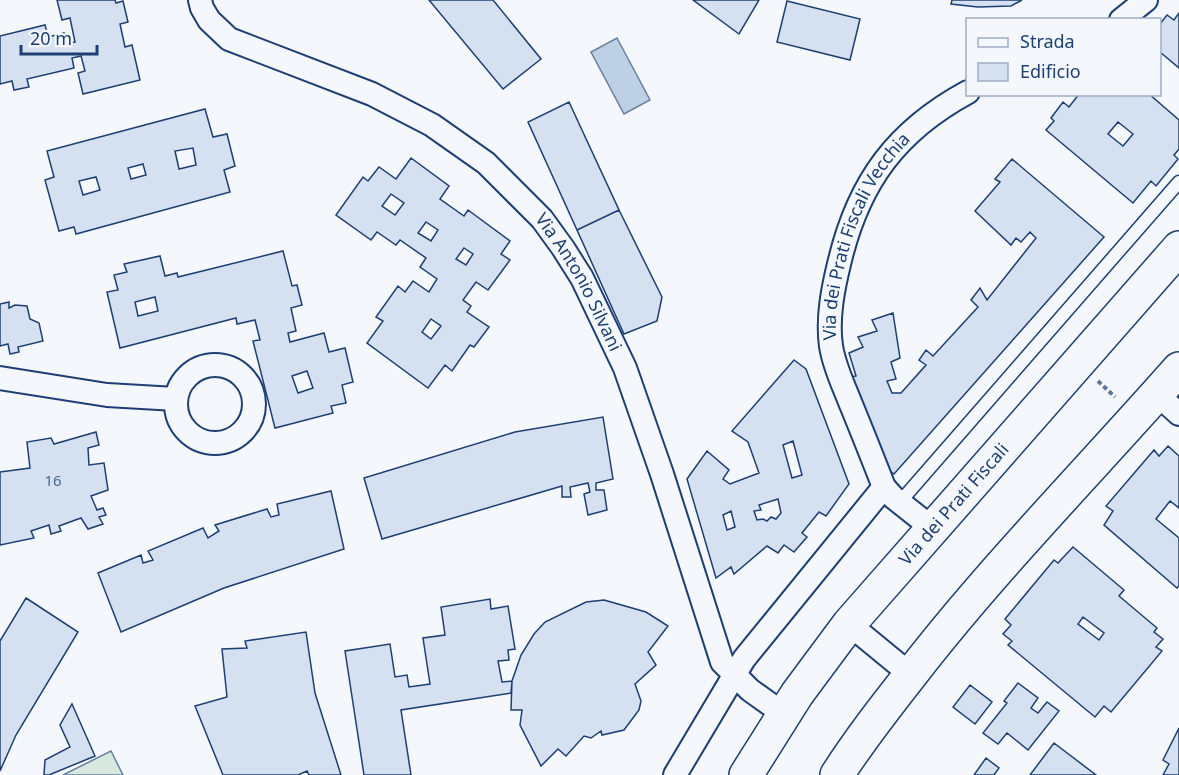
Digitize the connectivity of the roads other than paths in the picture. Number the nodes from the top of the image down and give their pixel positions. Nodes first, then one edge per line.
1 (200, 0) edge
2 (1146, 0) edge
3 (1124, 18) edge
4 (966, 93) edge
5 (1179, 182) edge
6 (1179, 248) edge
7 (1179, 369) edge
8 (0, 378) edge
9 (176, 399) dead end
10 (1168, 404) edge
11 (892, 495) junction
12 (932, 528) junction
13 (849, 624) junction
14 (734, 675) junction
15 (910, 675) junction
16 (785, 715) junction
17 (675, 775) edge
18 (746, 775) edge
19 (837, 775) edge

1 - 14 street, Via Antonio Silvani
2 - 3 street
4 - 11 street, Via dei Prati Fiscali Vecchia
5 - 11 lane
6 - 12 main road, Via dei Prati Fiscali
7 - 10 main road
8 - 9 street
10 - 15 main road
11 - 12 street, Via dei Prati Fiscali Vecchia
11 - 14 street
12 - 13 main road, Via dei Prati Fiscali
13 - 15 street
13 - 16 main road, Via dei Prati Fiscali
14 - 16 street, Via Antonio Silvani
14 - 17 street
15 - 19 main road
16 - 18 main road, Via dei Prati Fiscali

